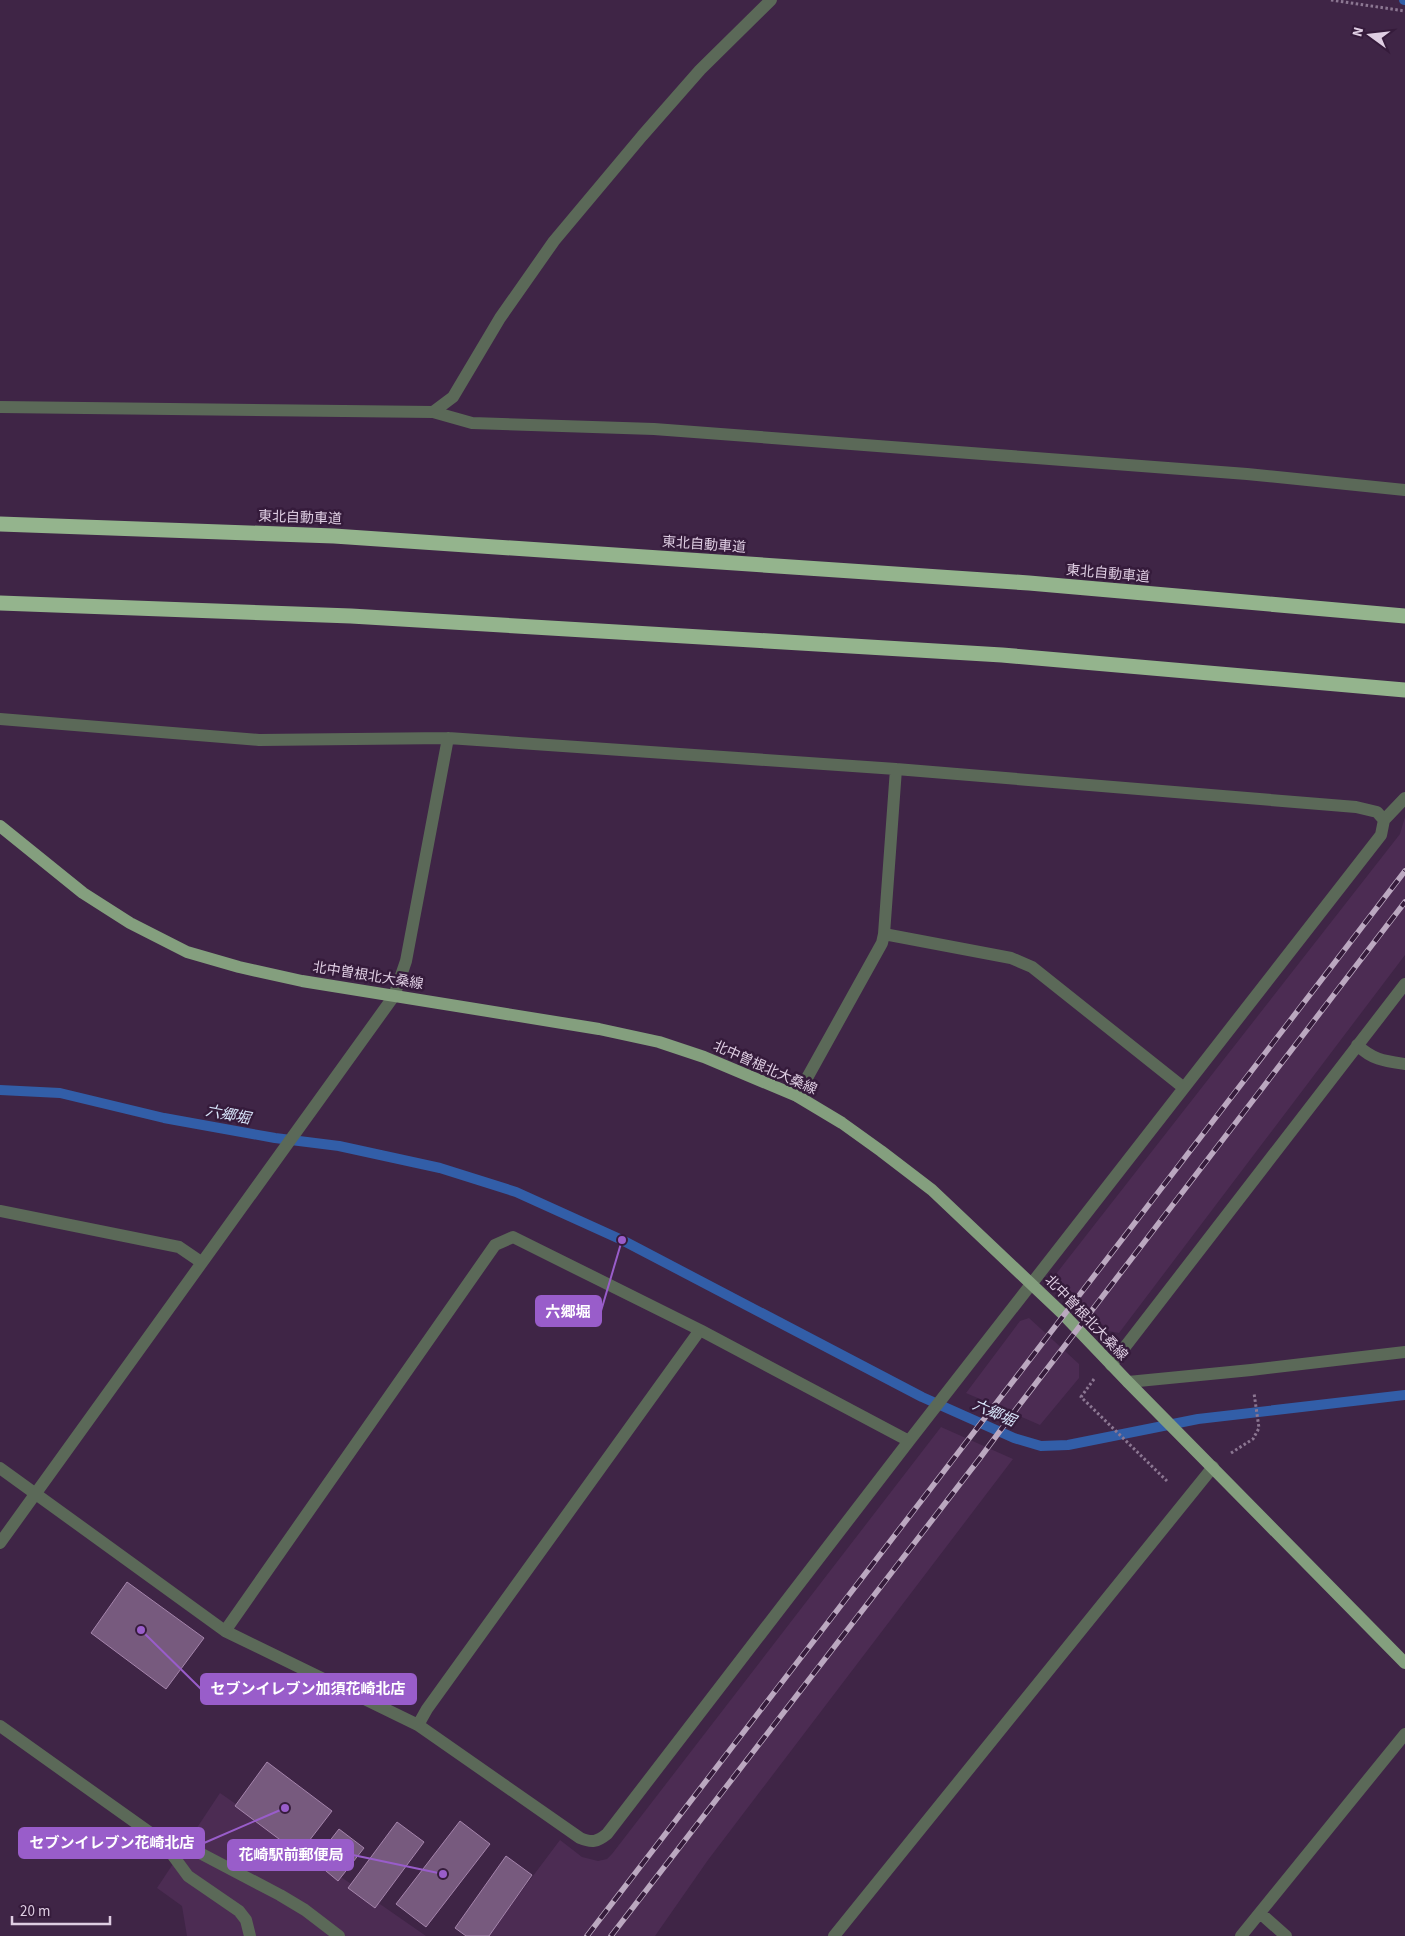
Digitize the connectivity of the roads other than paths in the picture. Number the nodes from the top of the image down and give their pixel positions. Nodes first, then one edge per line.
1 (771, 0) edge
2 (0, 406) edge
3 (433, 412) junction
4 (1405, 490) edge
5 (0, 524) edge
6 (0, 603) edge
7 (1405, 616) edge
8 (1405, 690) edge
9 (0, 719) edge
10 (448, 738) junction
11 (896, 768) junction
12 (1405, 798) edge
13 (1384, 820) junction
14 (0, 826) edge
15 (884, 934) junction
16 (1405, 984) edge
17 (394, 996) junction
18 (1357, 1045) junction
19 (1405, 1064) edge
20 (1184, 1088) junction
21 (797, 1096) junction
22 (0, 1211) edge
23 (201, 1262) junction
24 (1032, 1284) junction
25 (700, 1330) junction
26 (1405, 1352) edge
27 (1111, 1365) junction
28 (1128, 1382) junction
29 (909, 1441) junction
30 (1213, 1467) junction
31 (0, 1468) edge
32 (36, 1494) junction
33 (0, 1543) edge
34 (225, 1630) junction
35 (1405, 1663) edge
36 (418, 1725) junction
37 (0, 1726) edge
38 (1405, 1734) edge
39 (163, 1842) junction
40 (1260, 1913) junction
41 (250, 1936) edge
42 (339, 1936) edge
43 (834, 1936) edge
44 (1240, 1936) edge
45 (1286, 1936) edge

1 - 3 street
2 - 3 street
3 - 4 street
5 - 7 highway, 東北自動車道
6 - 8 highway
9 - 10 street
10 - 11 street
10 - 17 street
11 - 13 street
11 - 15 street
12 - 13 street
13 - 20 street
14 - 17 main road, 北中曽根北大桑線
15 - 20 street
15 - 21 street
16 - 18 street
17 - 21 main road, 北中曽根北大桑線
17 - 23 street
18 - 19 street
18 - 27 street
20 - 24 street
21 - 24 main road, 北中曽根北大桑線
22 - 23 street
23 - 32 street
24 - 27 main road, 北中曽根北大桑線
24 - 29 street
25 - 29 street
25 - 34 street
25 - 36 street
26 - 28 street
27 - 28 main road, 北中曽根北大桑線
28 - 30 main road, 北中曽根北大桑線
29 - 36 street
30 - 35 main road, 北中曽根北大桑線
30 - 43 street
31 - 32 street
32 - 33 street
32 - 34 street
34 - 36 street
37 - 39 street
38 - 40 street
39 - 41 street
39 - 42 street
40 - 44 street
40 - 45 street

